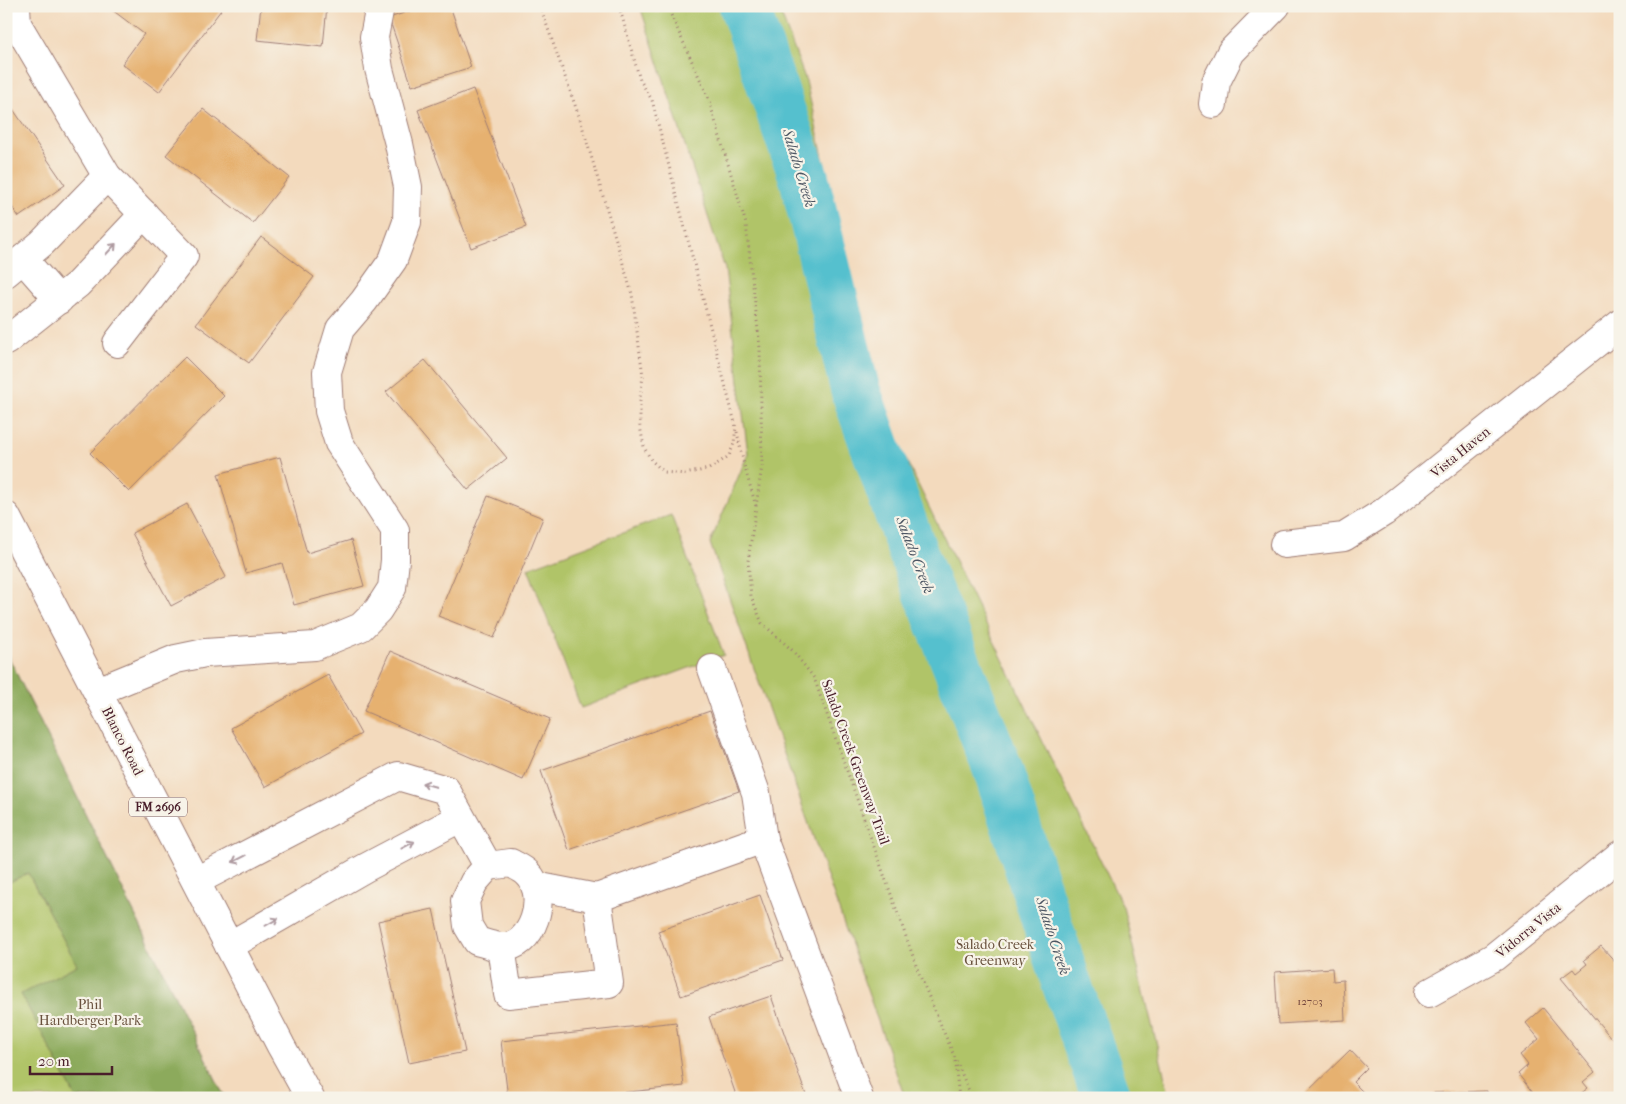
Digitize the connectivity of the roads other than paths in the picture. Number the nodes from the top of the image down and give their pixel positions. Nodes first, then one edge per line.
1 (16, 6) edge
2 (380, 6) edge
3 (1276, 6) edge
4 (1213, 104) dead end
5 (107, 176) junction
6 (144, 214) junction
7 (14, 266) edge
8 (59, 300) junction
9 (1620, 324) edge
10 (6, 341) edge
11 (117, 343) dead end
12 (6, 516) edge
13 (1284, 544) dead end
14 (712, 669) dead end
15 (98, 691) junction
16 (460, 818) junction
17 (763, 839) junction
18 (1620, 856) edge
19 (488, 866) junction
20 (196, 881) junction
21 (536, 886) junction
22 (597, 898) junction
23 (230, 946) junction
24 (501, 947) junction
25 (1429, 993) dead end
26 (310, 1098) edge
27 (859, 1098) edge

1 - 5 street
2 - 15 street
3 - 4 street
5 - 6 street
5 - 7 street
8 -> 6 street
6 - 11 street
7 - 8 street
8 - 10 street
9 - 13 street, Vista Haven
12 - 15 street, Blanco Road / FM 2696
14 - 17 street
15 - 20 street, Blanco Road / FM 2696
16 - 19 street
16 -> 20 street
23 -> 16 street
17 - 22 street
17 - 27 street
18 - 25 street, Vidorra Vista
19 - 21 street
19 - 24 street
20 - 23 street, Blanco Road / FM 2696
21 - 22 street
21 - 24 street
22 - 24 street
23 - 26 street, Blanco Road / FM 2696

